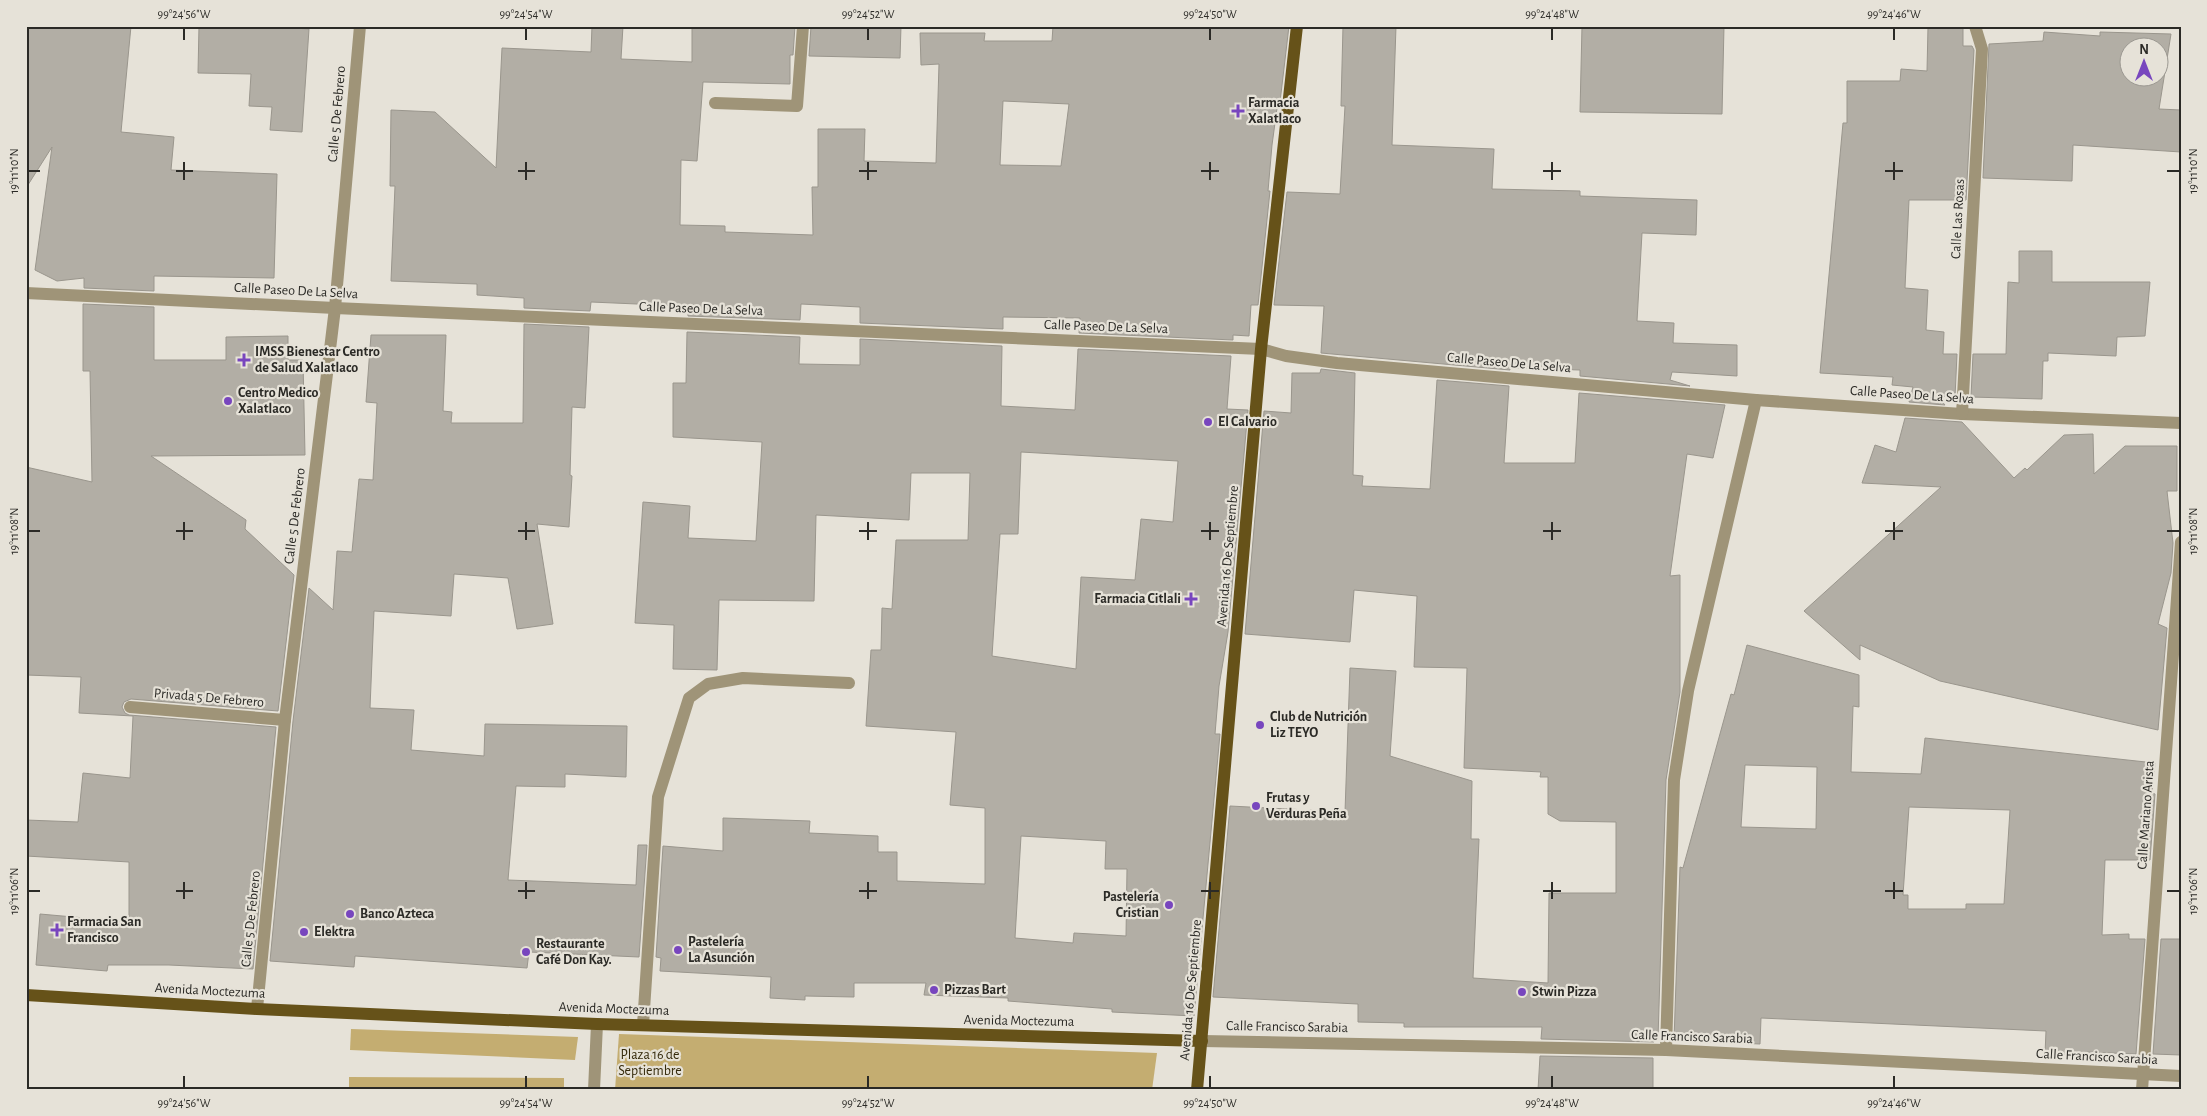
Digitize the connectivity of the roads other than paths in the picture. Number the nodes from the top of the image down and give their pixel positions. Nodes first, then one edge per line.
1 (360, 26) edge
2 (804, 26) edge
3 (1297, 26) edge
4 (1975, 26) edge
5 (715, 103) dead end
6 (26, 293) edge
7 (335, 308) junction
8 (1261, 348) junction
9 (1756, 400) junction
10 (1962, 414) junction
11 (2181, 423) edge
12 (2181, 542) edge
13 (849, 683) dead end
14 (130, 707) dead end
15 (285, 720) junction
16 (26, 995) edge
17 (257, 1009) junction
18 (597, 1024) junction
19 (643, 1025) junction
20 (1202, 1041) junction
21 (1666, 1050) junction
22 (2143, 1075) junction
23 (2181, 1076) edge
24 (594, 1090) edge
25 (1197, 1090) edge
26 (2142, 1090) edge

1 - 7 street, Calle 5 De Febrero
2 - 5 street
3 - 8 main road, Avenida 16 De Septiembre
4 - 10 street, Calle Las Rosas
6 - 7 street, Calle Paseo De La Selva
7 - 8 street, Calle Paseo De La Selva
7 - 15 street, Calle 5 De Febrero
8 - 9 street, Calle Paseo De La Selva
8 - 20 main road, Avenida 16 De Septiembre
9 - 10 street, Calle Paseo De La Selva
9 - 21 street
10 - 11 street, Calle Paseo De La Selva
12 - 22 street, Calle Mariano Arista
13 - 19 street
14 - 15 street, Privada 5 De Febrero
15 - 17 street, Calle 5 De Febrero
16 - 17 main road, Avenida Moctezuma
17 - 18 main road, Avenida Moctezuma
18 - 19 main road, Avenida Moctezuma
18 - 24 street
19 - 20 main road, Avenida Moctezuma
20 - 21 street, Calle Francisco Sarabia
20 - 25 main road, Avenida 16 De Septiembre
21 - 22 street, Calle Francisco Sarabia
22 - 23 street, Calle Francisco Sarabia
22 - 26 street, Calle Mariano Arista

